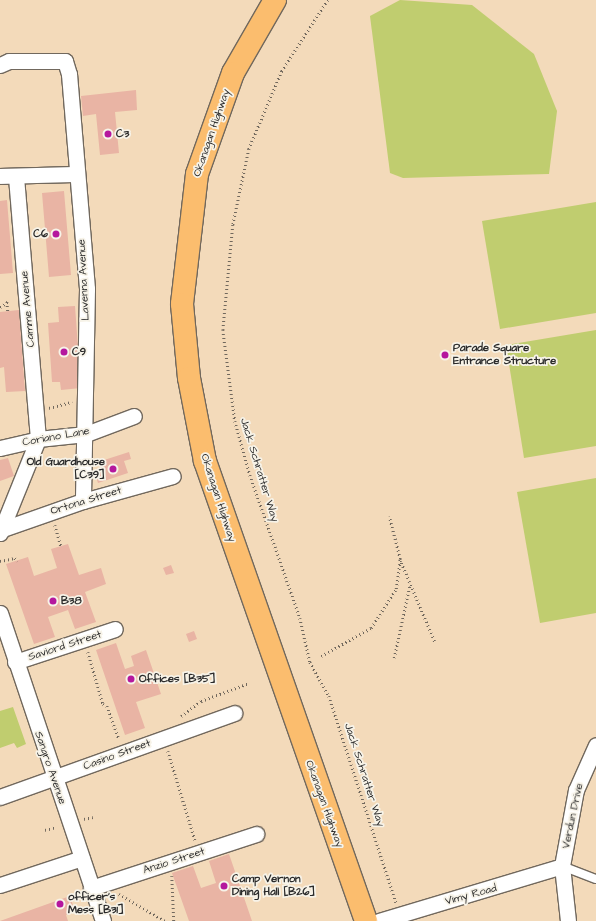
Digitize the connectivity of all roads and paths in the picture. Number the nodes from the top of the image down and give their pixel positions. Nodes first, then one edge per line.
1 (275, 0) edge
2 (328, 0) edge
3 (0, 65) edge
4 (76, 174) junction
5 (0, 176) edge
6 (16, 178) junction
7 (0, 307) edge
8 (8, 311) dead end
9 (75, 401) dead end
10 (37, 411) junction
11 (134, 416) dead end
12 (86, 434) junction
13 (38, 439) junction
14 (0, 448) edge
15 (173, 476) dead end
16 (83, 501) junction
17 (52, 512) junction
18 (389, 516) dead end
19 (0, 531) edge
20 (61, 546) dead end
21 (400, 559) junction
22 (17, 561) dead end
23 (0, 562) edge
24 (410, 584) junction
25 (0, 613) edge
26 (115, 629) dead end
27 (83, 639) junction
28 (435, 642) dead end
29 (321, 656) dead end
30 (394, 658) dead end
31 (15, 662) junction
32 (249, 683) dead end
33 (234, 713) dead end
34 (165, 738) junction
35 (596, 745) edge
36 (124, 753) junction
37 (52, 779) junction
38 (0, 797) edge
39 (256, 834) dead end
40 (199, 853) junction
41 (82, 858) junction
42 (172, 862) junction
43 (562, 866) junction
44 (596, 878) edge
45 (0, 885) edge
46 (97, 886) junction
47 (400, 914) junction
48 (102, 921) edge
49 (165, 921) edge
50 (174, 921) edge
51 (366, 921) edge
52 (379, 921) edge
53 (568, 921) edge

1 - 51 highway, Okanagan Highway
2 - 47 path, Jack Schratter Way
3 - 4 street, Lavenna Avenue
4 - 6 street
4 - 12 street, Lavenna Avenue
5 - 6 street
6 - 10 street, Camme Avenue
7 - 8 path
9 - 10 path
10 - 13 street, Camme Avenue
11 - 12 street, Coriano Lane
12 - 13 street, Coriano Lane
12 - 16 street, Lavenna Avenue
13 - 14 street, Coriano Lane
13 - 19 street
15 - 16 street, Ortona Street
16 - 17 street, Ortona Street
17 - 19 street, Ortona Street
17 - 20 path
18 - 21 path
21 - 24 path
21 - 29 path
22 - 23 path
24 - 28 path
24 - 30 path
25 - 31 street, Sangro Avenue
26 - 27 street, Saviord Street
27 - 31 street, Saviord Street
27 - 36 path
31 - 37 street, Sangro Avenue
32 - 34 path
33 - 34 street, Casino Street
34 - 36 street, Casino Street
34 - 40 path
35 - 43 street, Verdun Drive
36 - 37 street, Casino Street
37 - 38 street, Casino Street
37 - 41 street, Sangro Avenue
39 - 40 street, Anzio Street
40 - 42 street, Anzio Street
41 - 45 street
41 - 46 street, Sangro Avenue
42 - 46 street, Anzio Street
42 - 50 path
43 - 44 lane
43 - 47 street, Vimy Road
43 - 53 street, Verdun Drive
46 - 48 street, Sangro Avenue
46 - 49 path
47 - 52 street, Vimy Road

